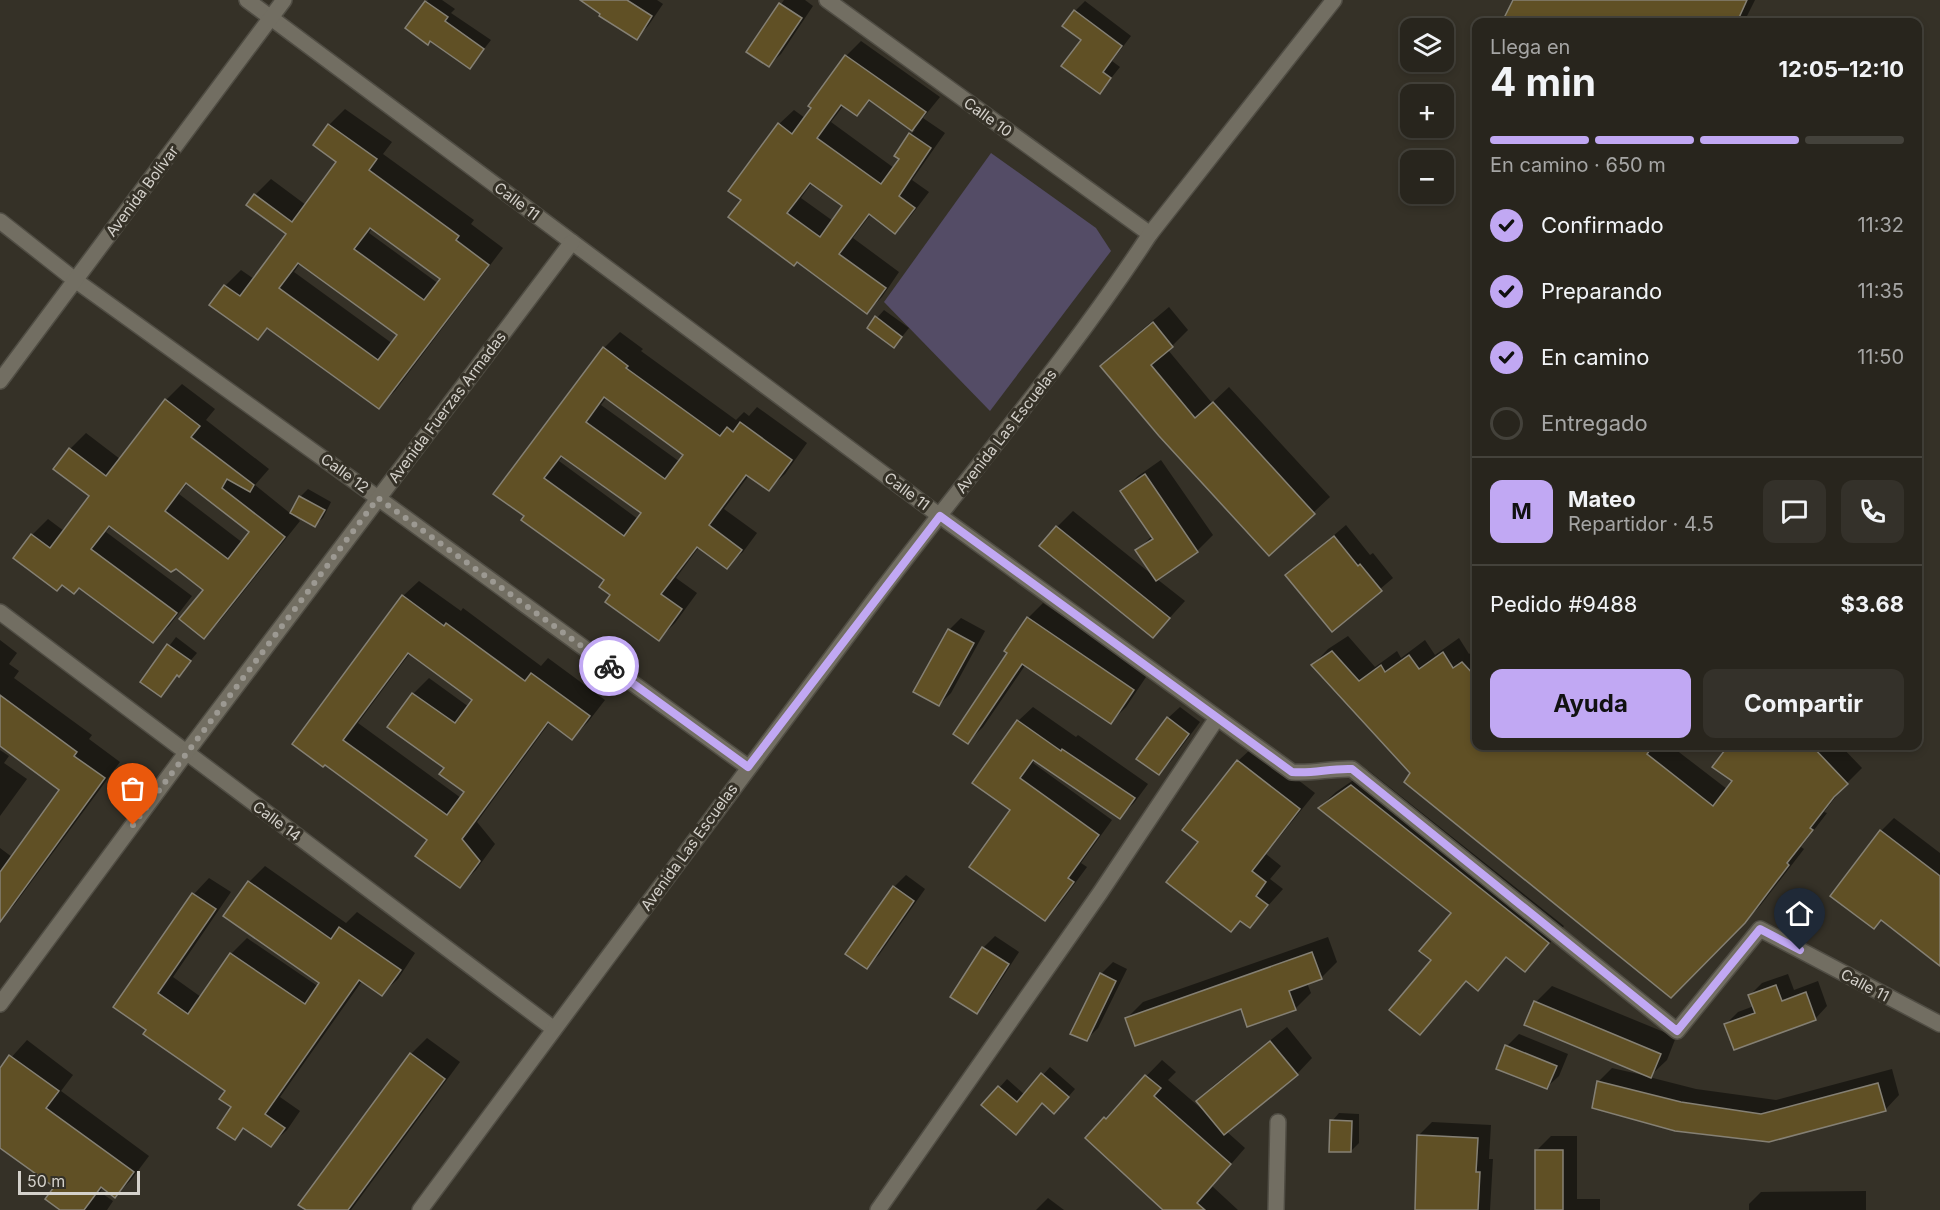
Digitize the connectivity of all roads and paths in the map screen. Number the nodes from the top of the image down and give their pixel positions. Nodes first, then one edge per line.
1 (247, 0) edge
2 (284, 0) edge
3 (827, 0) edge
4 (1334, 0) edge
5 (271, 18) junction
6 (0, 221) edge
7 (1150, 234) junction
8 (572, 242) junction
9 (75, 280) junction
10 (0, 381) edge
11 (378, 498) junction
12 (940, 516) junction
13 (0, 612) edge
14 (1217, 718) junction
15 (186, 753) junction
16 (748, 767) junction
17 (0, 1004) edge
18 (1940, 1024) edge
19 (555, 1029) junction
20 (1278, 1122) dead end
21 (420, 1210) edge
22 (878, 1210) edge
23 (1276, 1210) edge

1 - 5 street, Calle 11
2 - 5 street, Avenida Bolívar
3 - 7 street, Calle 10
4 - 7 street, Avenida Las Escuelas
5 - 8 street, Calle 11
5 - 9 street, Avenida Bolívar
6 - 9 street, Calle 12
7 - 12 street, Avenida Las Escuelas
8 - 11 street, Avenida Fuerzas Armadas
8 - 12 street, Calle 11
9 - 10 street, Avenida Bolívar
9 - 11 street, Calle 12
11 - 15 street, Avenida Fuerzas Armadas
11 - 16 street, Calle 12
12 - 14 street, Calle 11
12 - 16 street, Avenida Las Escuelas
13 - 15 street, Calle 14
14 - 18 street, Calle 11
14 - 22 street
15 - 17 street, Avenida Fuerzas Armadas
15 - 19 street, Calle 14
16 - 19 street, Avenida Las Escuelas
19 - 21 street, Avenida Las Escuelas
20 - 23 street

